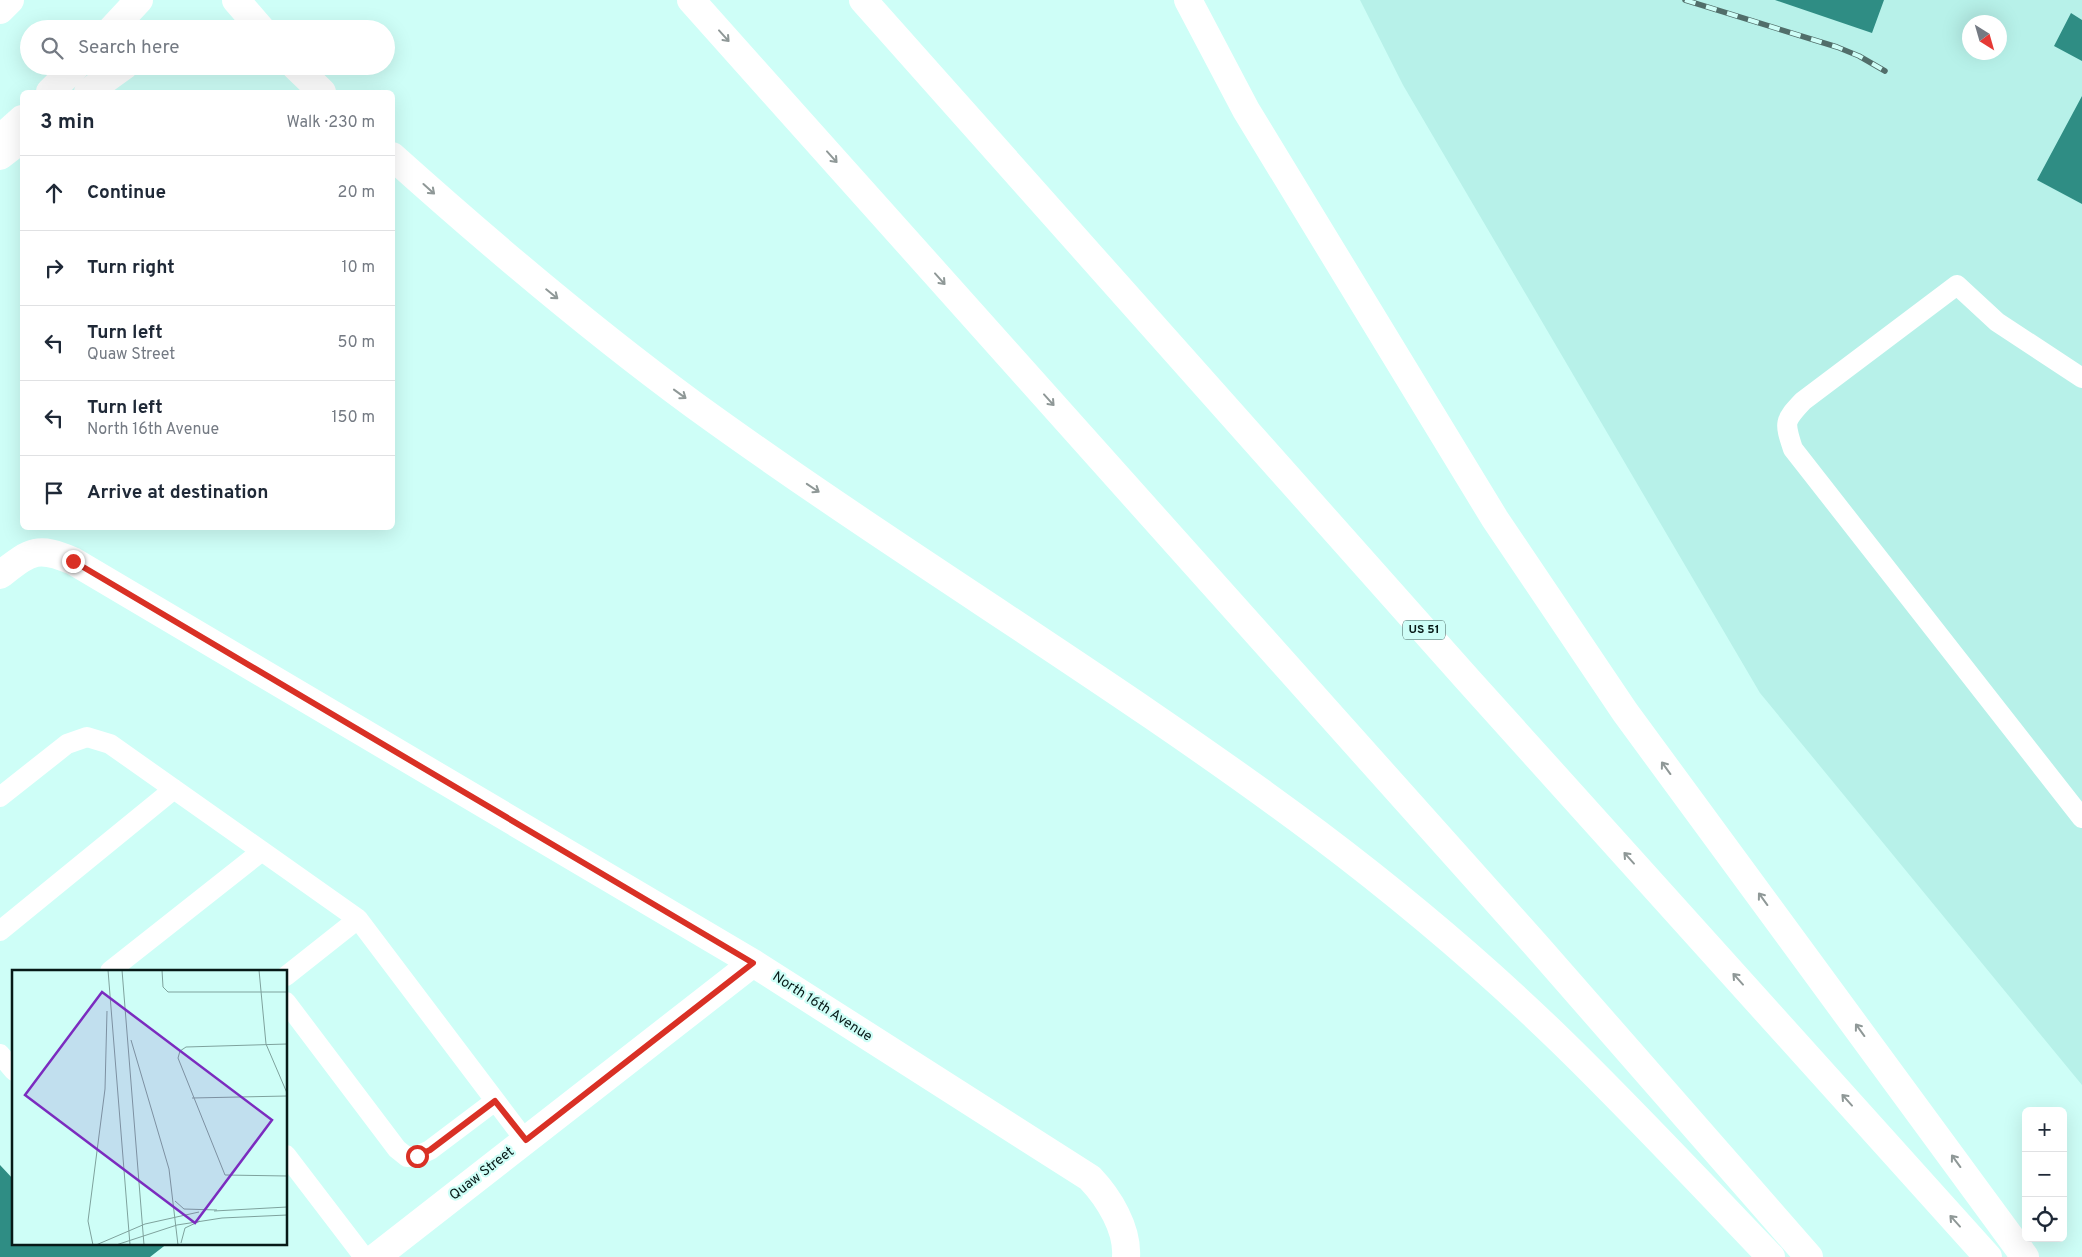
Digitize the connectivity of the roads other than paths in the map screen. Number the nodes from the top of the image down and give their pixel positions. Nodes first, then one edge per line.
1 (10, 0) edge
2 (139, 0) edge
3 (236, 0) edge
4 (691, 0) edge
5 (863, 0) edge
6 (1188, 0) edge
7 (0, 10) edge
8 (120, 20) edge
9 (253, 20) edge
10 (67, 75) edge
11 (112, 75) edge
12 (304, 75) edge
13 (52, 90) edge
14 (91, 90) edge
15 (320, 90) edge
16 (20, 120) edge
17 (0, 139) edge
18 (20, 141) edge
19 (0, 156) edge
20 (395, 159) edge
21 (2082, 378) edge
22 (0, 575) edge
23 (174, 789) junction
24 (0, 797) edge
25 (2082, 818) edge
26 (262, 851) junction
27 (358, 919) junction
28 (0, 931) edge
29 (753, 963) junction
30 (111, 970) edge
31 (288, 974) edge
32 (288, 1005) edge
33 (495, 1101) junction
34 (526, 1140) junction
35 (288, 1158) edge
36 (1126, 1255) edge
37 (364, 1257) edge
38 (376, 1257) edge
39 (1770, 1257) edge
40 (1809, 1257) edge
41 (1988, 1257) edge
42 (2025, 1257) edge

1 - 7 main road
2 - 8 main road
3 - 9 main road
4 -> 40 main road
41 -> 5 main road, US 51
42 -> 6 main road
10 - 13 main road
11 - 14 main road
12 - 15 main road
16 - 17 main road
18 - 19 main road
20 -> 39 main road
21 - 25 lane
22 - 29 main road, North 16th Avenue
23 - 24 lane
23 - 26 lane
23 - 28 lane
26 - 27 lane
26 - 30 lane
27 - 31 lane
27 - 33 lane
29 - 34 main road, Quaw Street
29 - 36 main road, North 16th Avenue
32 - 33 lane
33 - 34 lane
34 - 38 main road, Quaw Street
35 - 37 lane

